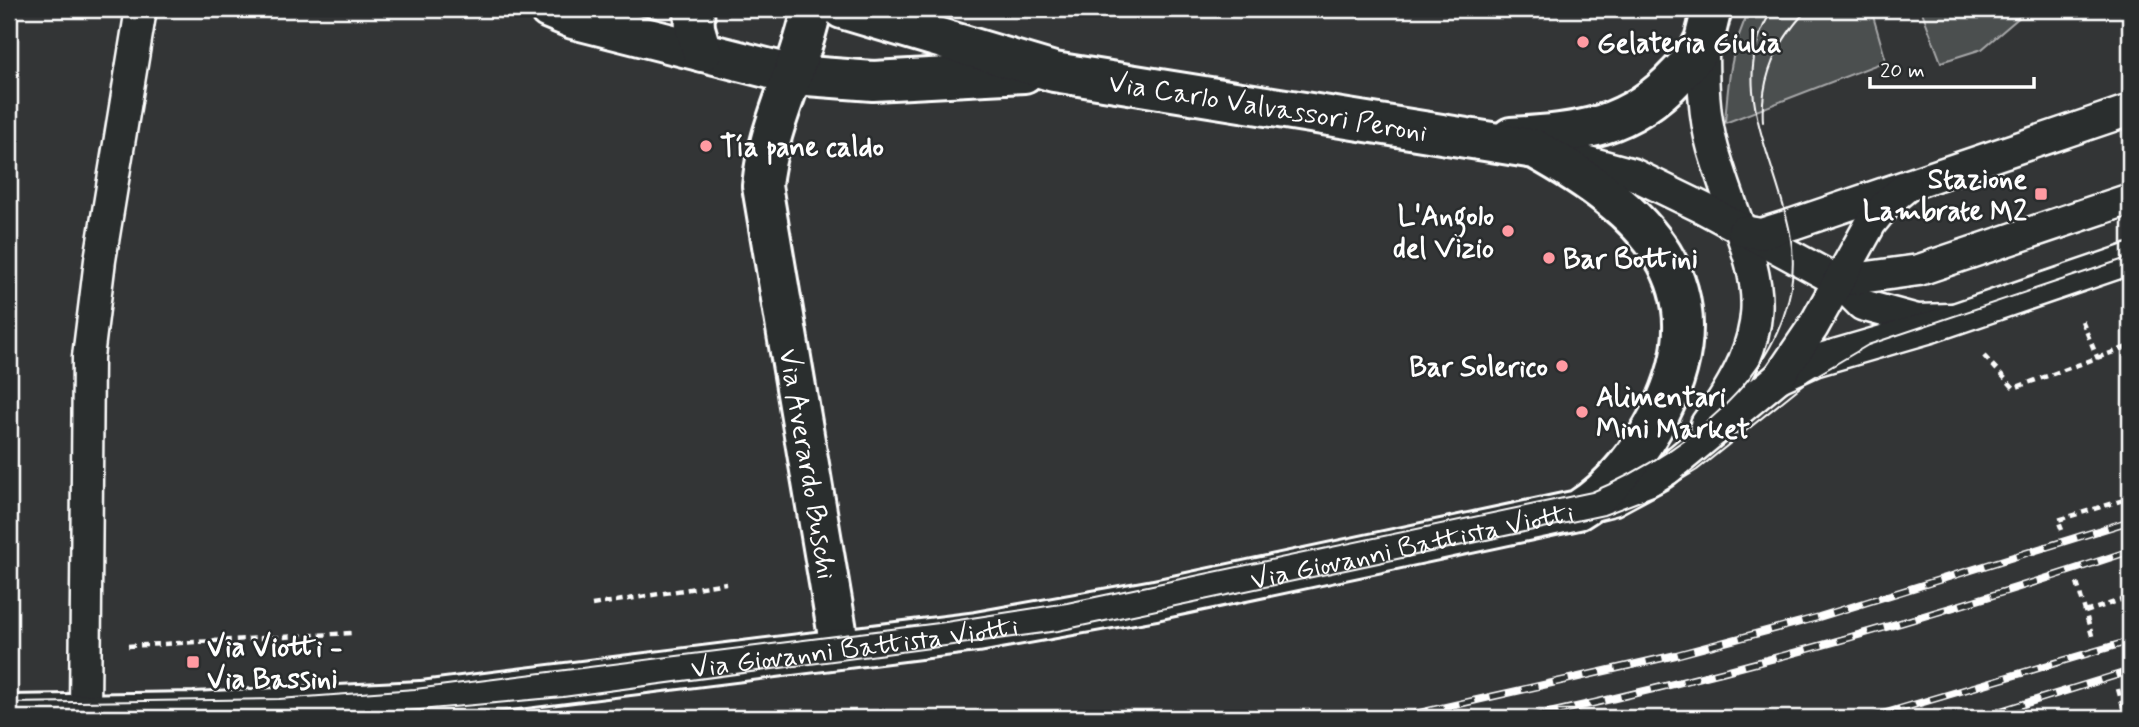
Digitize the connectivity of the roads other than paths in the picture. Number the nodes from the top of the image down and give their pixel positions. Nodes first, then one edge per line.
1 (141, 9) edge
2 (550, 9) edge
3 (694, 9) edge
4 (812, 9) edge
5 (842, 9) edge
6 (1708, 26) edge
7 (702, 52) junction
8 (1054, 72) junction
9 (794, 75) junction
10 (2130, 110) edge
11 (1481, 139) junction
12 (1535, 149) junction
13 (1906, 187) junction
14 (2130, 200) edge
15 (1743, 231) junction
16 (2130, 259) edge
17 (1838, 282) junction
18 (1951, 319) junction
19 (1779, 377) junction
20 (1678, 462) junction
21 (1578, 510) junction
22 (840, 648) junction
23 (85, 713) junction
24 (9, 715) edge

1 - 23 lane
2 - 7 street, Via Carlo Valvassori Peroni
3 - 7 street
4 - 9 street
5 - 8 street, Via Carlo Valvassori Peroni
6 - 11 street, Via Carlo Valvassori Peroni
6 - 15 lane
7 - 9 street, Via Carlo Valvassori Peroni
8 - 9 street, Via Carlo Valvassori Peroni
8 - 11 street, Via Carlo Valvassori Peroni
9 - 22 street, Via Averardo Buschi
10 - 13 lane
11 - 12 street, Via Carlo Valvassori Peroni
12 - 15 lane, Via Carlo Valvassori Peroni
12 - 21 street
13 - 15 lane
13 - 17 lane
14 - 17 lane
15 - 17 lane, Via Carlo Valvassori Peroni
15 - 20 lane
16 - 18 lane
17 - 18 lane, Via Carlo Valvassori Peroni
17 - 19 lane
18 - 19 lane
19 - 20 lane
20 - 21 lane, Via Giovanni Battista Viotti
21 - 22 street, Via Giovanni Battista Viotti
22 - 23 street, Via Giovanni Battista Viotti
23 - 24 street, Via Giovanni Battista Viotti

